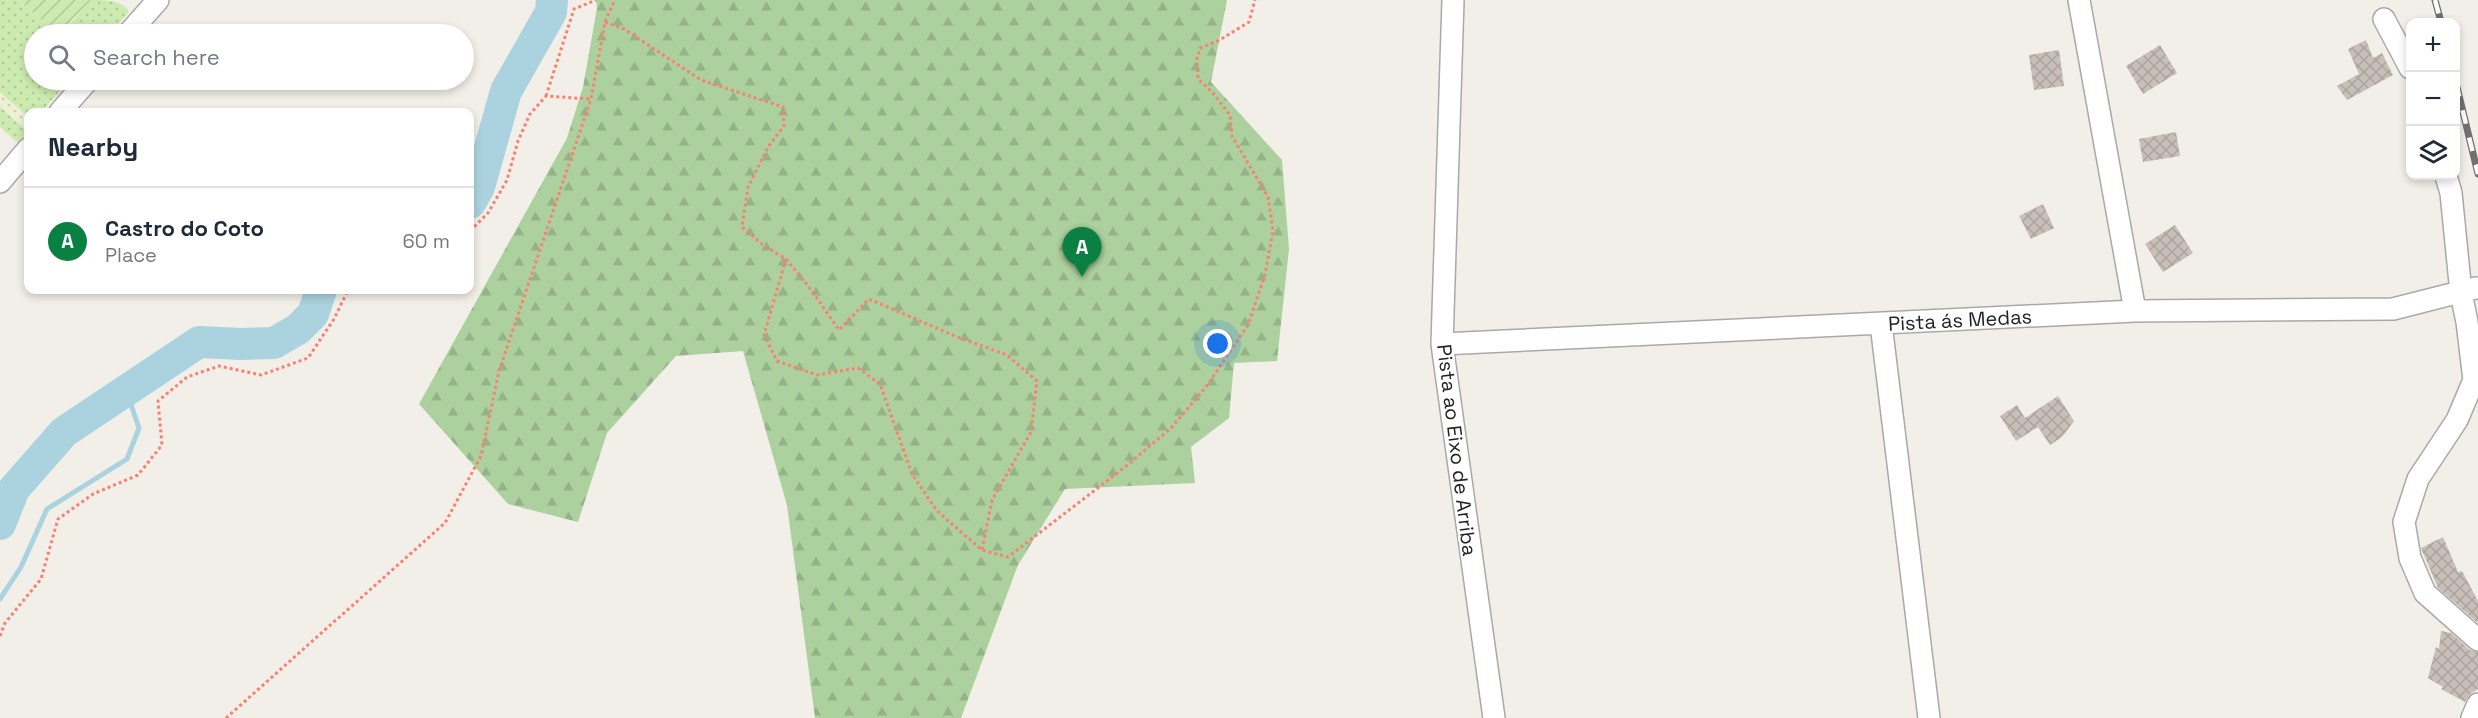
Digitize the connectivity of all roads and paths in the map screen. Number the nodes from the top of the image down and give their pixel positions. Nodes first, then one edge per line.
1 (158, 0) edge
2 (596, 0) edge
3 (615, 0) edge
4 (1254, 0) edge
5 (1453, 0) edge
6 (2079, 0) edge
7 (2384, 19) dead end
8 (605, 22) junction
9 (137, 24) edge
10 (2406, 60) edge
11 (79, 90) edge
12 (546, 96) junction
13 (591, 99) junction
14 (64, 108) edge
15 (24, 154) edge
16 (2447, 180) edge
17 (0, 182) edge
18 (474, 227) edge
19 (786, 259) junction
20 (2468, 291) junction
21 (346, 294) edge
22 (2136, 311) junction
23 (1881, 324) junction
24 (1442, 345) junction
25 (982, 550) junction
26 (0, 636) edge
27 (2478, 640) edge
28 (2478, 704) edge
29 (226, 718) edge
30 (1494, 718) edge
31 (1929, 718) edge
32 (2472, 718) edge

1 - 9 street
2 - 12 path
3 - 8 path
4 - 25 path
5 - 24 street, Pista ao Eixo de Arriba
6 - 22 street
7 - 10 street
8 - 13 path
8 - 19 path
11 - 14 street
12 - 13 path
12 - 18 path
13 - 29 path
15 - 17 street
16 - 20 street
19 - 25 path
19 - 25 path
20 - 22 street, Pista ás Medas
20 - 27 street
21 - 26 path
22 - 23 street, Pista ás Medas
23 - 24 street, Pista ás Medas
23 - 31 street
24 - 30 street, Pista ao Eixo de Arriba
28 - 32 street

